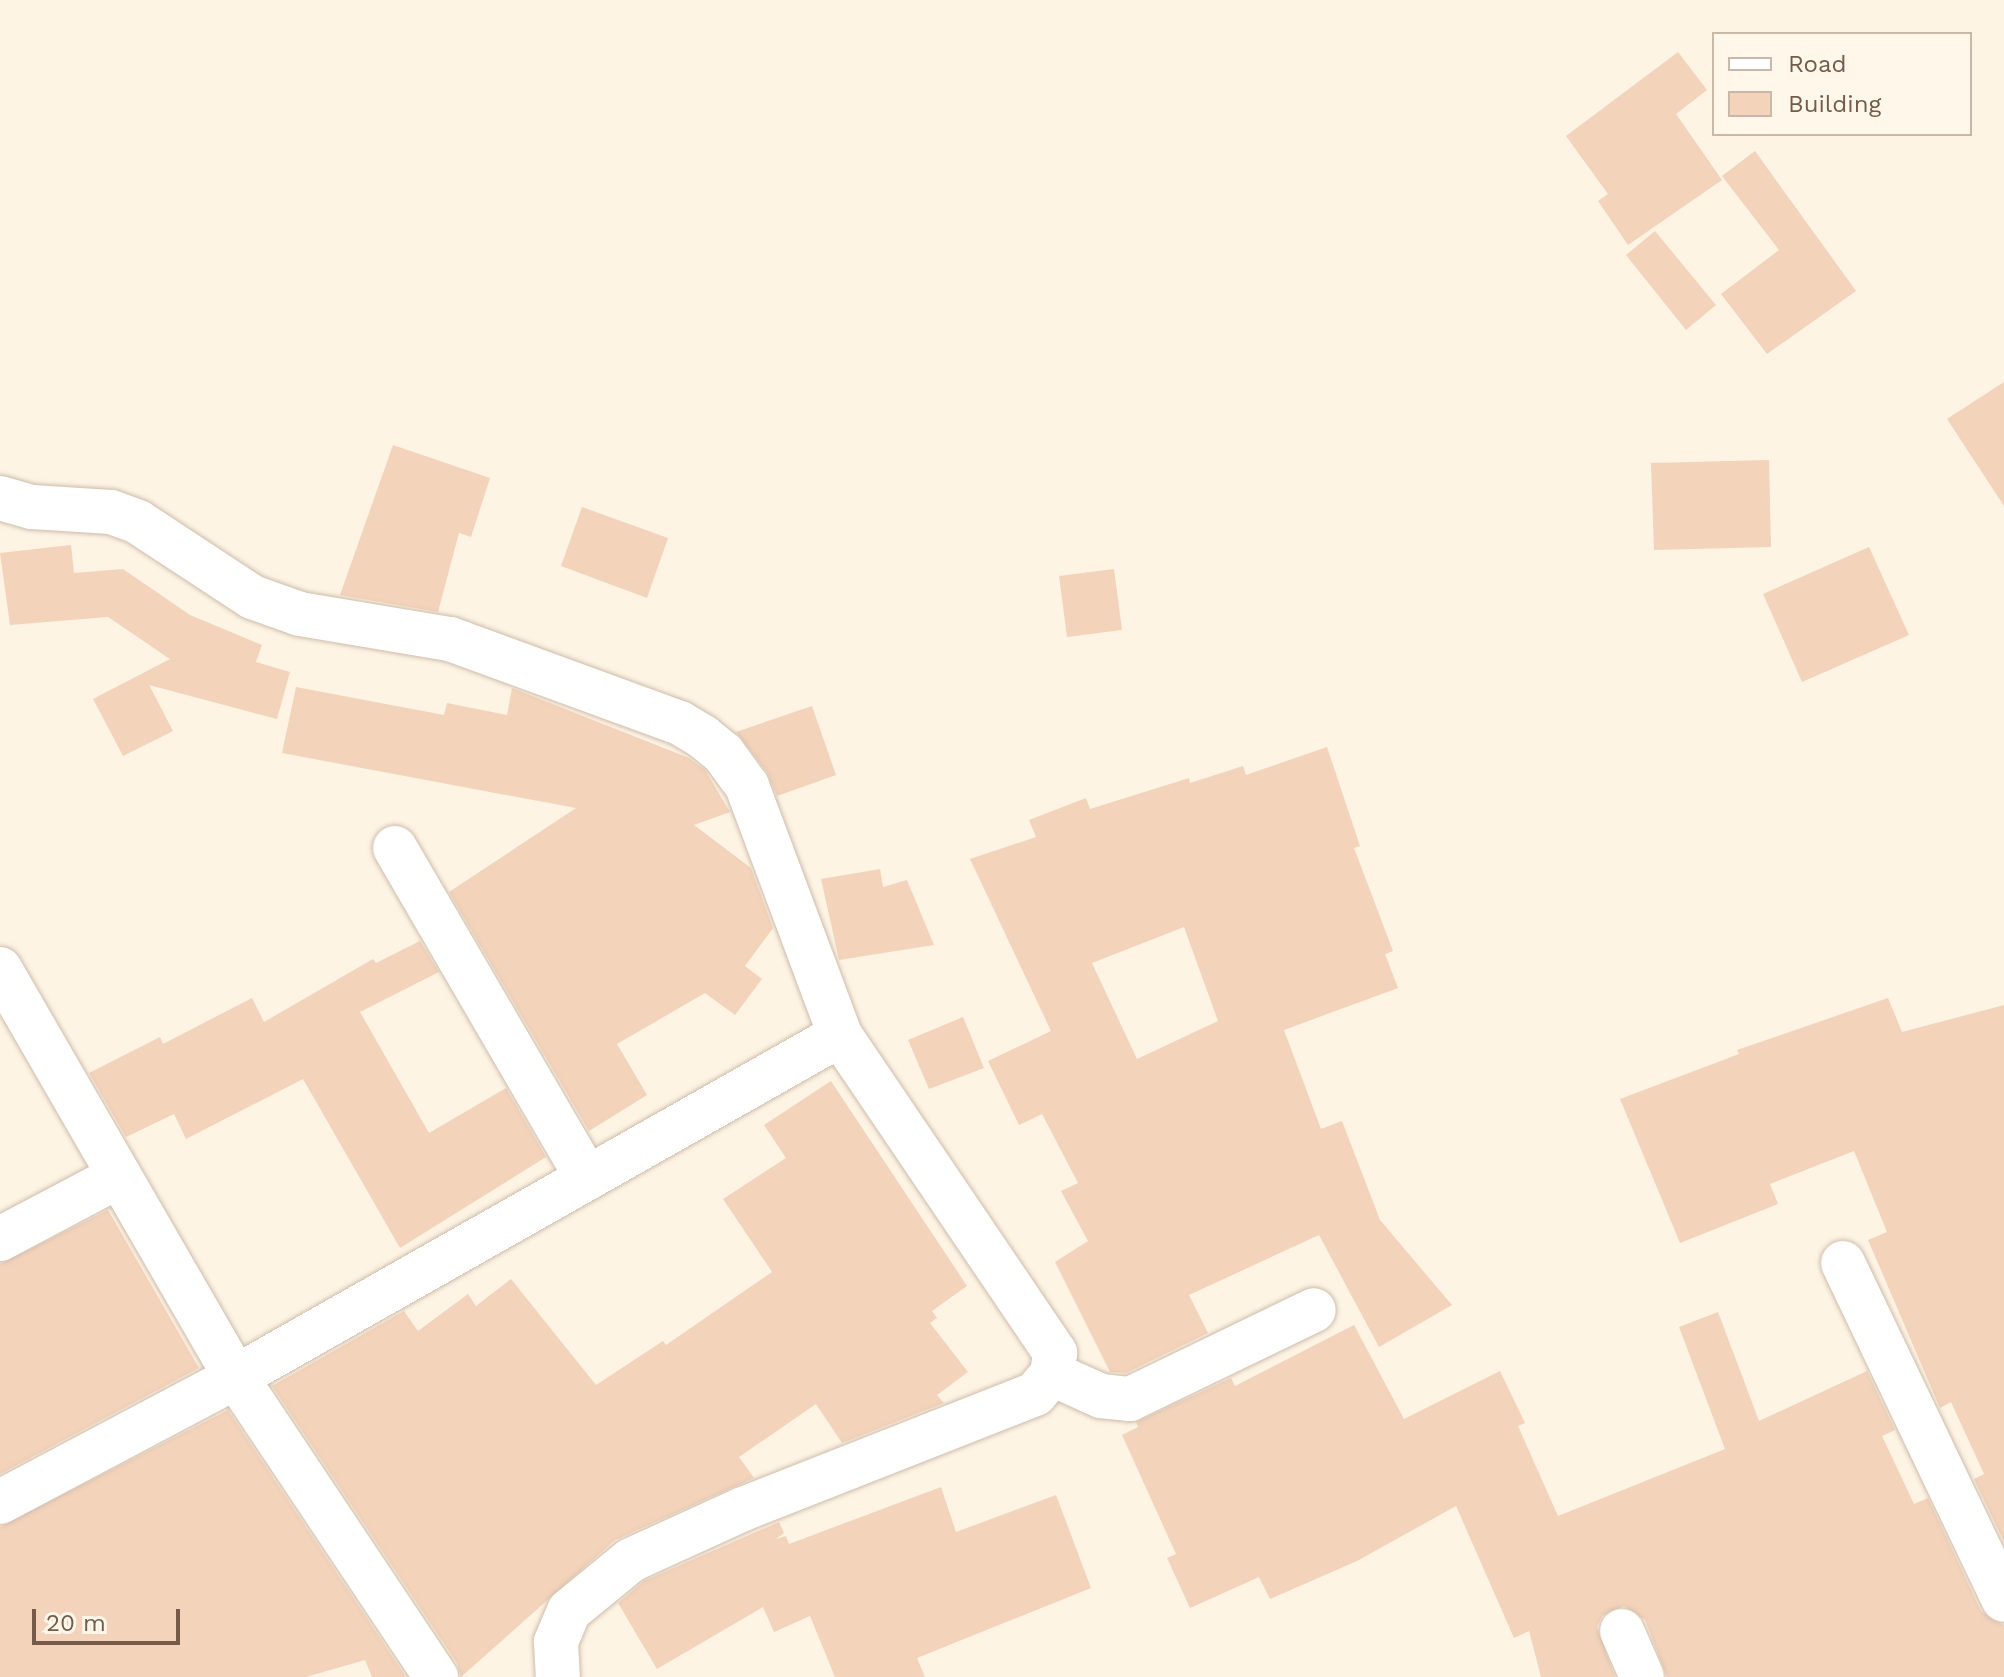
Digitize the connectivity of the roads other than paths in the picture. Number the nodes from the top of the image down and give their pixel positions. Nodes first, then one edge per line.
1 (0, 498) edge
2 (395, 848) dead end
3 (0, 969) edge
4 (840, 1035) junction
5 (119, 1176) junction
6 (587, 1178) junction
7 (0, 1239) edge
8 (1843, 1263) dead end
9 (1314, 1310) dead end
10 (1052, 1374) junction
11 (236, 1377) junction
12 (0, 1502) edge
13 (2004, 1600) edge
14 (1622, 1631) dead end
15 (552, 1675) edge
16 (436, 1677) edge
17 (1642, 1677) edge

1 - 4 street
2 - 6 street
3 - 5 street
4 - 6 street
4 - 10 street
5 - 7 street
5 - 11 street
6 - 11 street
8 - 13 street
9 - 10 street
10 - 15 street
11 - 12 street
11 - 16 street
14 - 17 street

